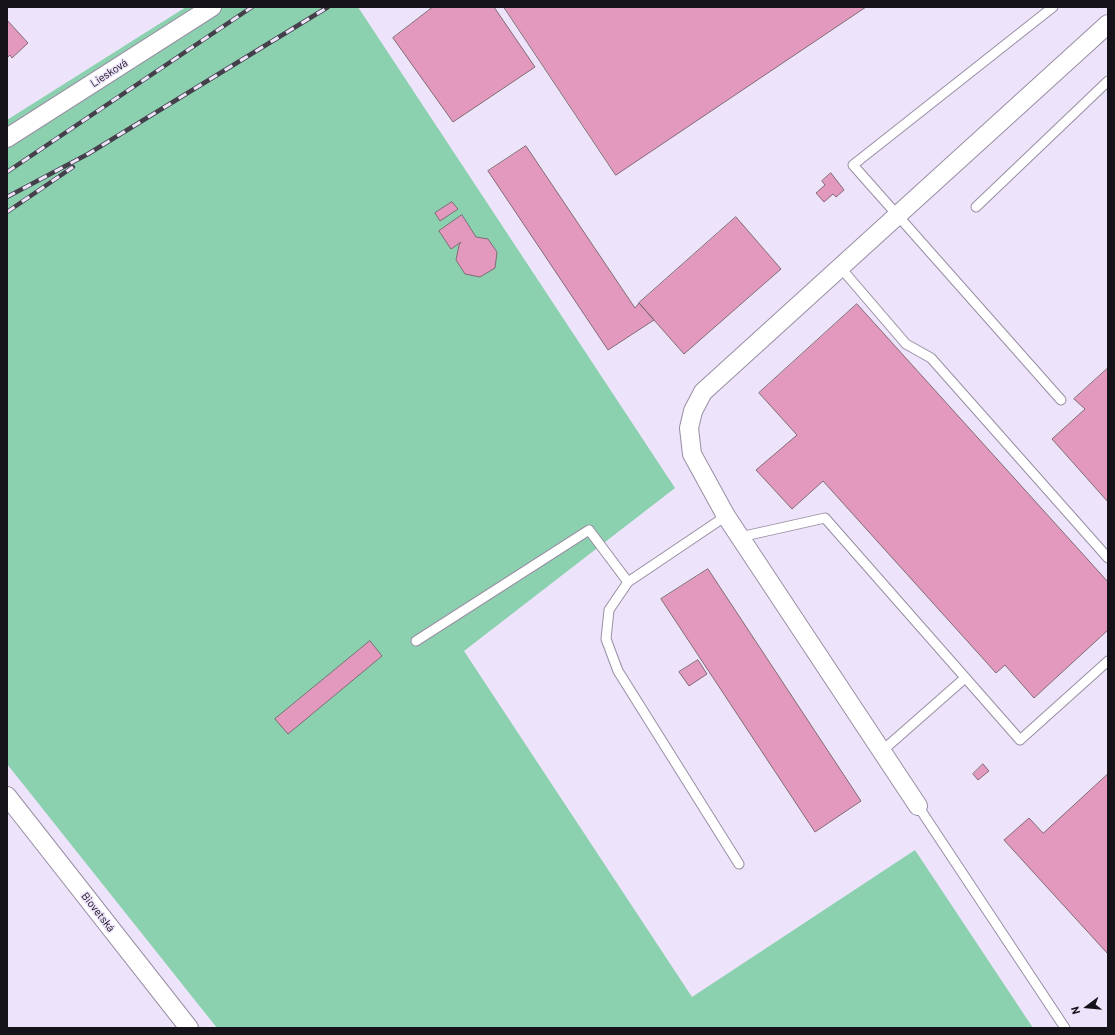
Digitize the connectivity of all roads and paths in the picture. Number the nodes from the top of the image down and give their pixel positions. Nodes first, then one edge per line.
1 (212, 7) edge
2 (1053, 7) edge
3 (1108, 24) edge
4 (1108, 81) edge
5 (7, 138) edge
6 (976, 207) dead end
7 (897, 216) junction
8 (840, 267) junction
9 (1061, 400) dead end
10 (726, 516) junction
11 (740, 537) junction
12 (1108, 558) edge
13 (628, 582) junction
14 (416, 641) dead end
15 (1108, 661) edge
16 (965, 678) junction
17 (882, 751) junction
18 (7, 796) edge
19 (918, 806) joint
20 (739, 864) dead end
21 (189, 1028) edge
22 (1065, 1028) edge

1 - 5 street, Liesková
2 - 7 lane
3 - 7 street
4 - 6 lane
7 - 8 street
7 - 9 lane
8 - 10 street
8 - 12 lane
10 - 11 street
10 - 13 lane
11 - 16 lane
11 - 17 street
13 - 14 lane
13 - 20 lane
15 - 16 lane
16 - 17 lane
17 - 19 street
18 - 21 street, Biovetská
19 - 22 lane

